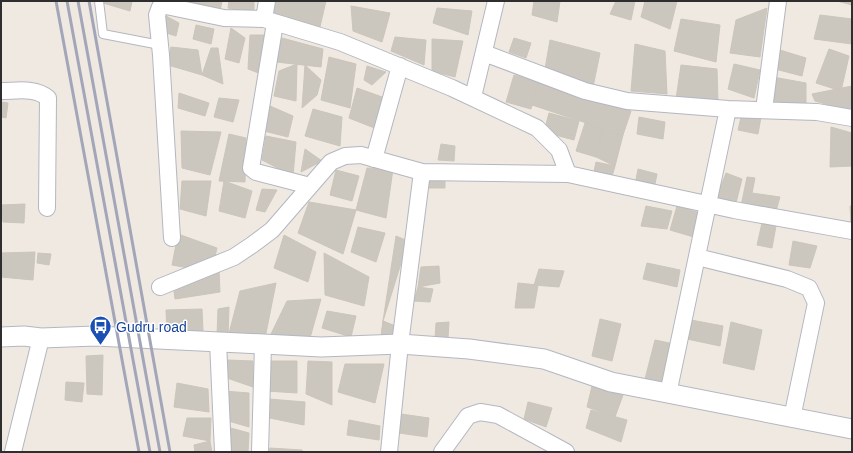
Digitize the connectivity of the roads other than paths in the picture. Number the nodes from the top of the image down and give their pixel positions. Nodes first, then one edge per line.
1 (99, 1) edge
2 (267, 1) edge
3 (496, 1) edge
4 (778, 1) edge
5 (269, 21) junction
6 (160, 45) junction
7 (484, 53) junction
8 (400, 66) junction
9 (1, 91) edge
10 (474, 97) junction
11 (728, 109) junction
12 (764, 110) junction
13 (852, 118) edge
14 (374, 159) junction
15 (422, 172) junction
16 (568, 174) junction
17 (310, 186) junction
18 (708, 205) junction
19 (48, 208) dead end
20 (852, 231) edge
21 (172, 238) dead end
22 (697, 257) junction
23 (160, 287) dead end
24 (1, 337) edge
25 (41, 338) junction
26 (218, 342) junction
27 (262, 344) junction
28 (400, 344) junction
29 (668, 394) junction
30 (792, 418) junction
31 (852, 429) edge
32 (537, 445) edge
33 (13, 452) edge
34 (223, 452) edge
35 (260, 452) edge
36 (389, 452) edge
37 (442, 452) edge
38 (566, 452) edge

1 - 6 lane
2 - 5 street
3 - 7 street
4 - 12 street
5 - 6 street
5 - 8 street
5 - 17 street
6 - 21 street
7 - 10 street
7 - 11 street
8 - 10 street
8 - 14 street
9 - 19 street
10 - 16 street
11 - 12 street
11 - 18 street
12 - 13 street
14 - 15 street
14 - 17 street
15 - 16 street
15 - 28 street
16 - 18 street
17 - 23 street
18 - 20 street
18 - 22 street
22 - 29 street
22 - 30 street
24 - 25 street
25 - 26 street
25 - 33 street
26 - 27 street
26 - 34 street
27 - 28 street
27 - 35 street
28 - 29 street
28 - 36 street
29 - 30 street
30 - 31 street
32 - 37 street
32 - 38 street

